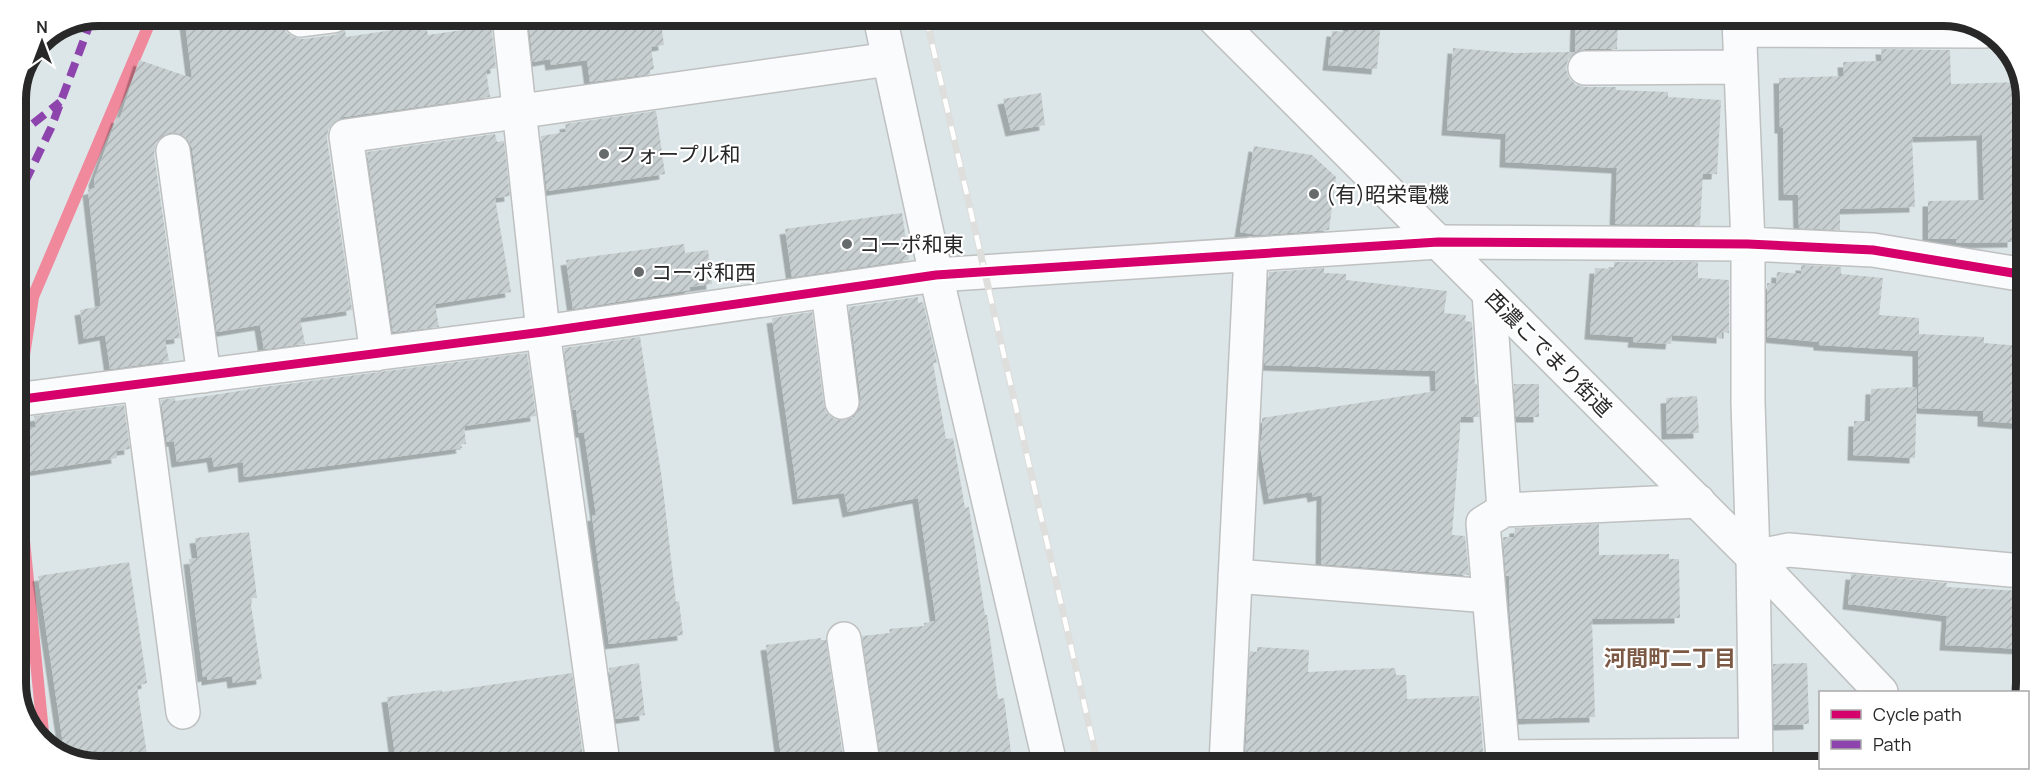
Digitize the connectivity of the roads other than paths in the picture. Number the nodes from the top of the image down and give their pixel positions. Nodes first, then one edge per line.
1 (510, 25) edge
2 (882, 25) edge
3 (1221, 25) edge
4 (1740, 25) edge
5 (1970, 31) edge
6 (889, 59) junction
7 (1741, 67) junction
8 (1585, 68) dead end
9 (520, 111) junction
10 (173, 151) dead end
11 (1438, 242) junction
12 (1748, 244) junction
13 (1251, 254) junction
14 (2015, 273) edge
15 (936, 275) junction
16 (828, 291) junction
17 (1489, 293) junction
18 (543, 332) junction
19 (377, 354) junction
20 (204, 376) junction
21 (140, 384) junction
22 (26, 399) edge
23 (842, 402) dead end
24 (1698, 501) junction
25 (1504, 510) junction
26 (1754, 557) junction
27 (2016, 570) edge
28 (1235, 576) junction
29 (1490, 596) junction
30 (844, 639) dead end
31 (1879, 691) edge
32 (183, 712) dead end
33 (602, 756) edge
34 (861, 756) edge
35 (1048, 756) edge
36 (1226, 756) edge
37 (1502, 756) edge
38 (1756, 756) edge

1 - 9 street
2 - 6 street
3 - 11 street, 西濃こでまり街道
4 - 5 street
4 - 7 street
6 - 9 street
6 - 15 street
7 - 8 street
7 - 12 street
9 - 18 street
9 - 19 street
10 - 20 street
11 - 12 street
11 - 13 street
11 - 17 street, 西濃こでまり街道
12 - 14 street
12 - 26 street
13 - 15 street
13 - 28 street
15 - 16 street
15 - 35 street
16 - 18 street
16 - 23 street
17 - 24 street, 西濃こでまり街道
17 - 25 street
18 - 19 street
18 - 33 street
19 - 20 street
20 - 21 street
21 - 22 street
21 - 32 street
24 - 25 street
24 - 26 street, 西濃こでまり街道
25 - 29 street
26 - 27 street
26 - 31 street, 西濃こでまり街道
26 - 38 street
28 - 29 street
28 - 36 street
29 - 37 street
30 - 34 street

